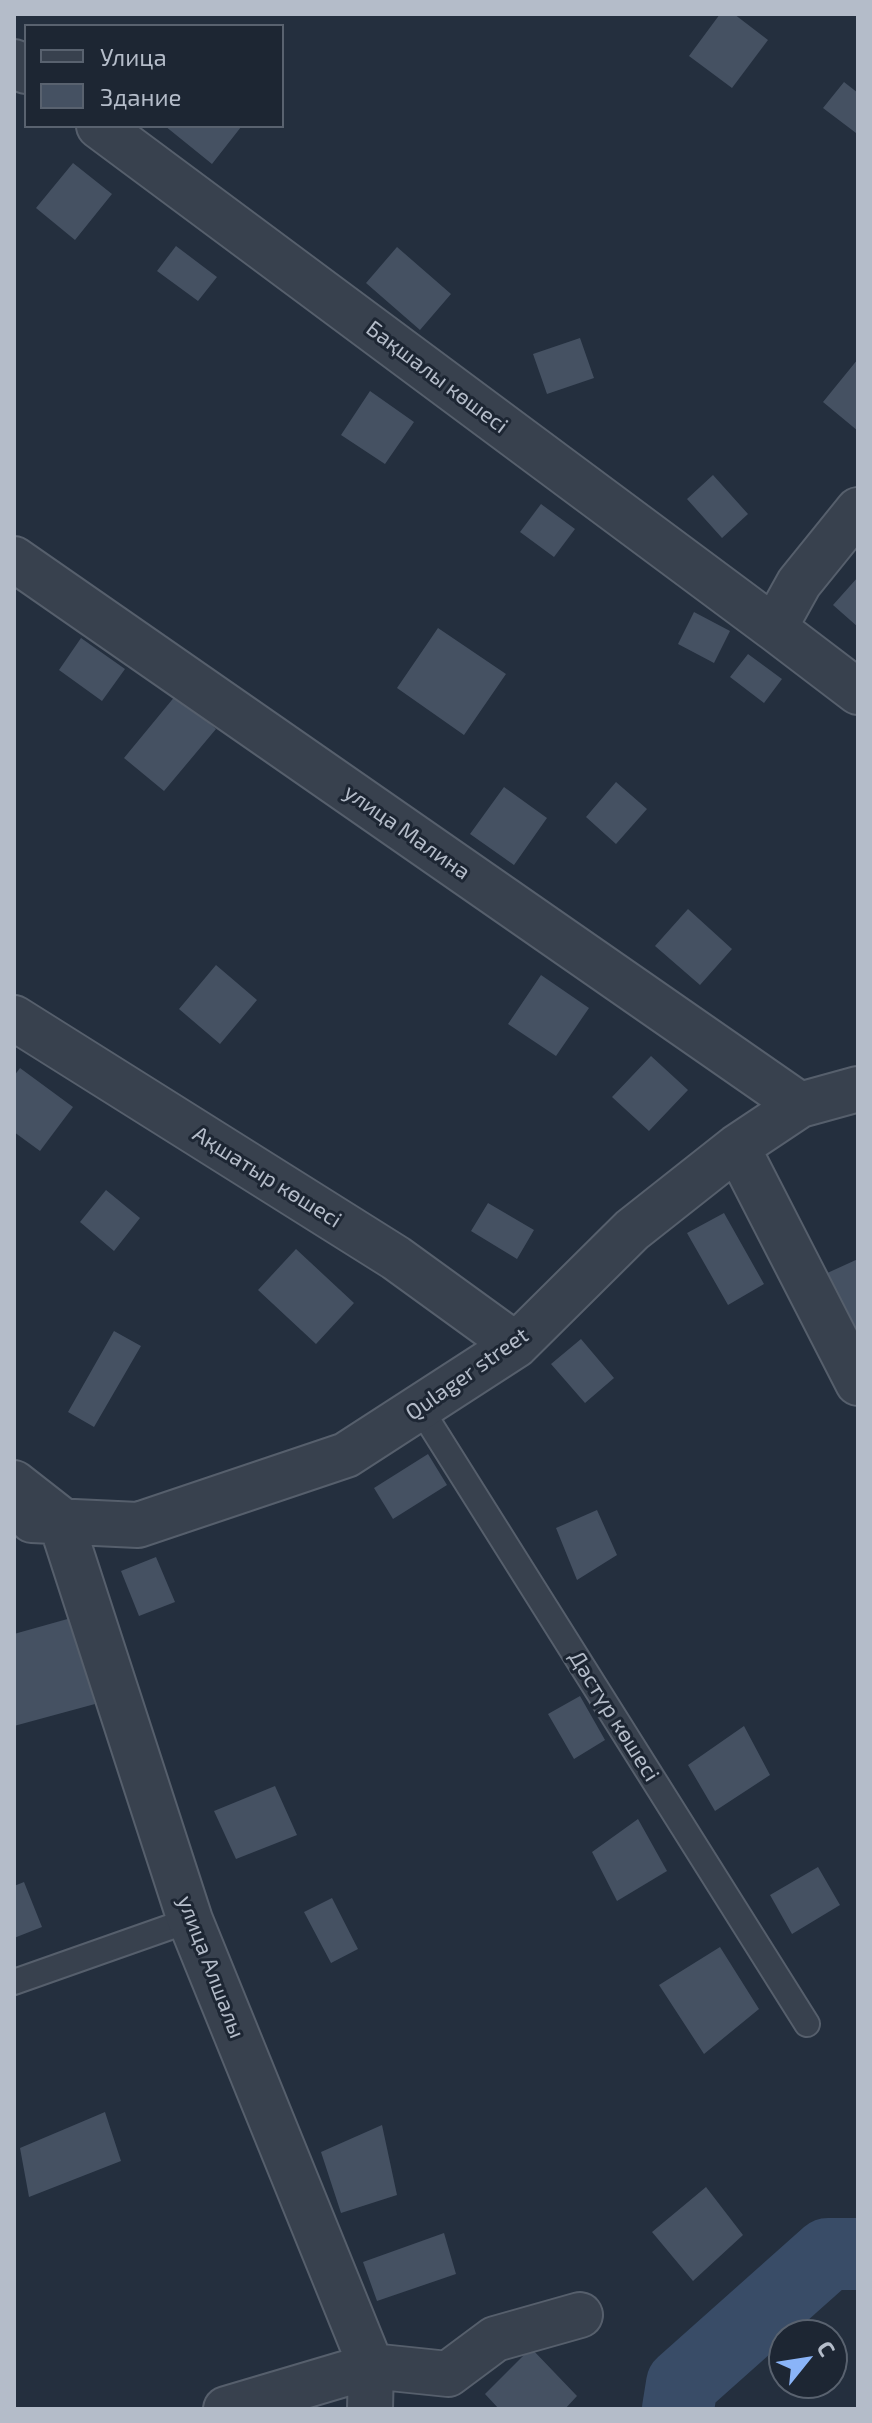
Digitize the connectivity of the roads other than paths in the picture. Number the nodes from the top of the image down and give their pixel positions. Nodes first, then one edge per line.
1 (102, 128) edge
2 (858, 510) edge
3 (14, 559) edge
4 (774, 628) junction
5 (858, 692) edge
6 (14, 1018) edge
7 (858, 1089) edge
8 (800, 1105) junction
9 (737, 1147) junction
10 (516, 1345) junction
11 (858, 1383) edge
12 (420, 1408) junction
13 (14, 1483) edge
14 (60, 1519) junction
15 (14, 1521) edge
16 (190, 1920) junction
17 (14, 1982) edge
18 (807, 2024) dead end
19 (580, 2315) dead end
20 (371, 2366) junction
21 (226, 2409) edge
22 (370, 2409) edge

1 - 4 street, Бақшалы көшесі
2 - 4 street
3 - 8 street, улица Малина
4 - 5 street
6 - 10 street, Ақшатыр көшесі
7 - 8 street, Qulager street
8 - 9 street, Qulager street
9 - 10 street, Qulager street
9 - 11 street
10 - 12 street, Qulager street
12 - 14 street, Qulager street
12 - 18 lane, Дәстүр көшесі
13 - 14 street
14 - 15 street, Qulager street
14 - 16 street, улица Алшалы
16 - 17 lane
16 - 20 street, улица Алшалы
19 - 20 street
20 - 21 street
20 - 22 street, улица Алшалы

